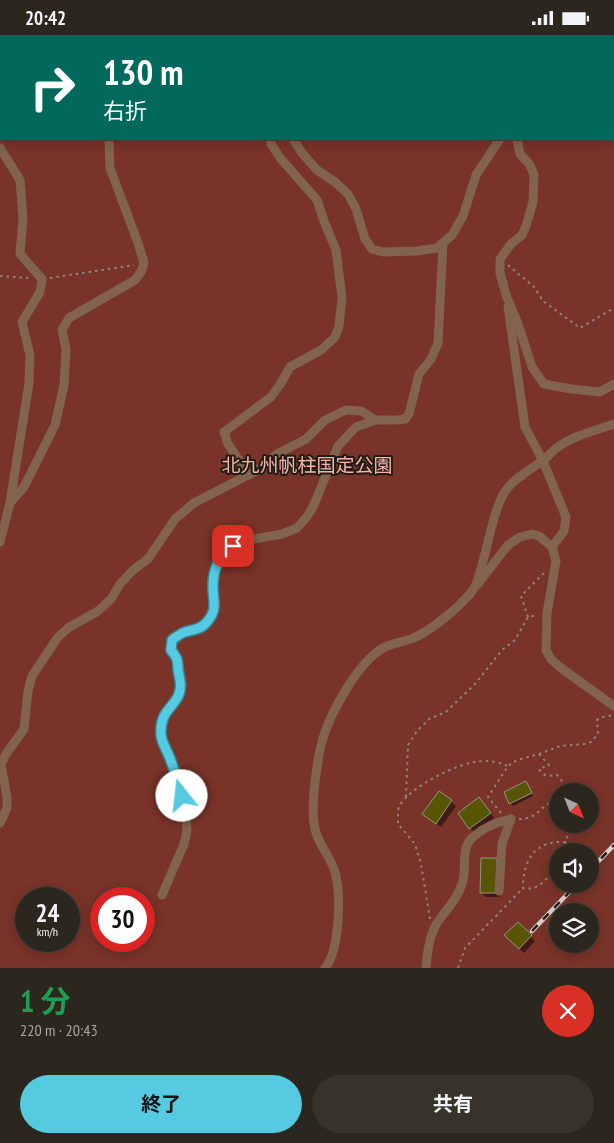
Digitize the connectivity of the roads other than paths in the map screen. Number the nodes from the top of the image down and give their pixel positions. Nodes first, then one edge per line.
1 (109, 140) edge
2 (270, 140) edge
3 (294, 140) edge
4 (499, 140) edge
5 (518, 140) edge
6 (0, 148) edge
7 (443, 243) junction
8 (506, 295) junction
9 (614, 384) edge
10 (376, 420) junction
11 (614, 424) edge
12 (543, 461) junction
13 (249, 475) junction
14 (10, 503) junction
15 (0, 542) edge
16 (552, 547) junction
17 (474, 589) junction
18 (614, 706) edge
19 (0, 823) edge
20 (500, 891) dead end
21 (162, 895) dead end
22 (325, 968) edge
23 (426, 968) edge

1 - 14 street
2 - 13 street
3 - 7 street
4 - 7 street
5 - 8 street
6 - 14 street
7 - 10 street
8 - 9 street
8 - 12 street
10 - 13 street
10 - 21 street
11 - 12 street
12 - 16 street
12 - 17 street
13 - 19 street
14 - 15 street
16 - 17 street
16 - 18 street
17 - 22 street
20 - 23 street

